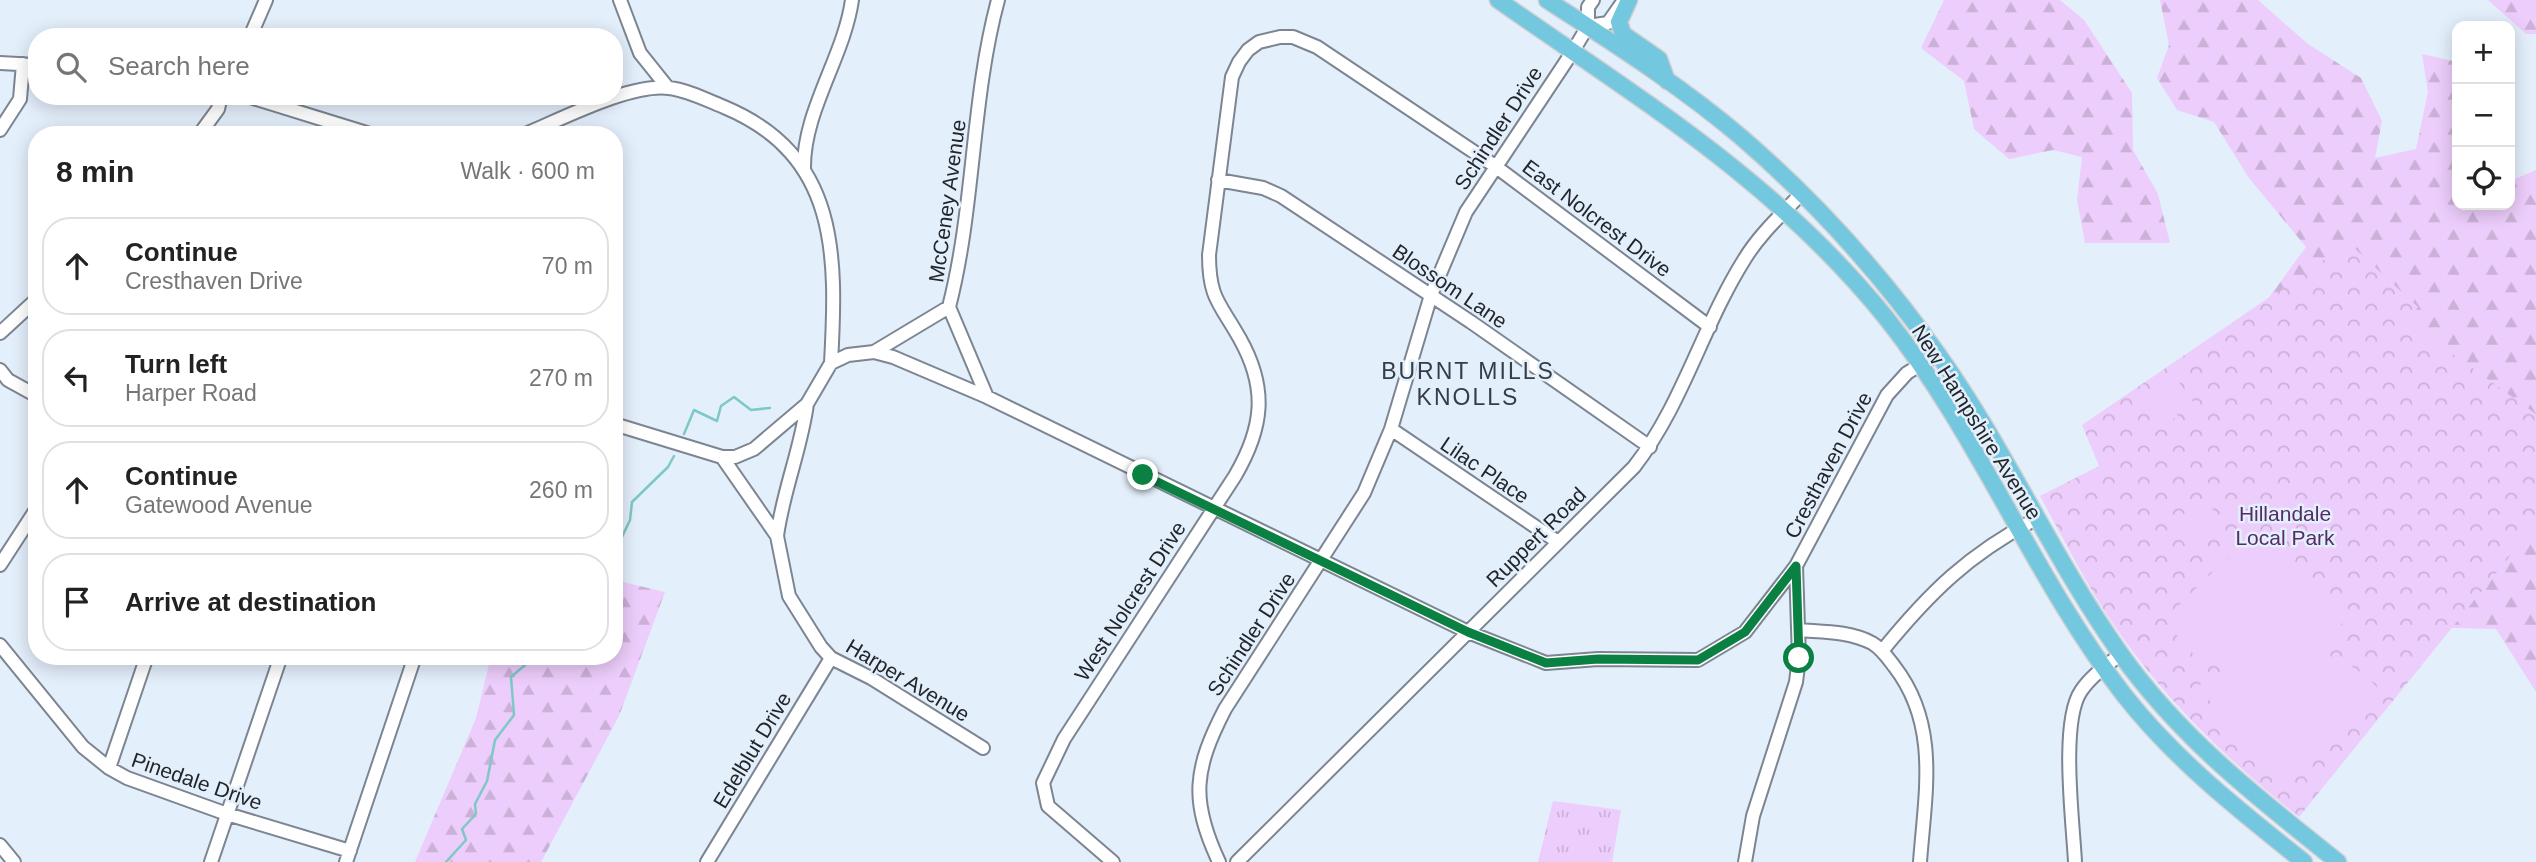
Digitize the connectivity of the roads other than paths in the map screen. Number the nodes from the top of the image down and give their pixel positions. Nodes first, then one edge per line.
1 (266, 0) edge
2 (620, 0) edge
3 (852, 0) edge
4 (998, 0) edge
5 (1498, 0) edge
6 (1547, 0) edge
7 (1594, 0) edge
8 (1627, 0) edge
9 (1588, 26) junction
10 (254, 28) edge
11 (1280, 37) joint
12 (1573, 51) junction
13 (0, 63) edge
14 (23, 64) junction
15 (28, 64) edge
16 (1667, 81) junction
17 (668, 88) junction
18 (623, 94) edge
19 (218, 105) edge
20 (275, 105) edge
21 (597, 105) edge
22 (332, 123) junction
23 (205, 126) edge
24 (336, 126) edge
25 (342, 126) edge
26 (545, 126) edge
27 (0, 130) edge
28 (1495, 166) junction
29 (804, 169) junction
30 (1218, 180) junction
31 (1800, 195) junction
32 (1786, 210) junction
33 (1431, 295) junction
34 (28, 306) edge
35 (949, 307) junction
36 (5, 324) edge
37 (1710, 327) junction
38 (0, 333) edge
39 (874, 352) junction
40 (1938, 354) junction
41 (831, 363) junction
42 (1920, 365) junction
43 (0, 370) edge
44 (28, 391) edge
45 (988, 397) junction
46 (807, 404) junction
47 (623, 427) edge
48 (1391, 429) junction
49 (1650, 447) junction
50 (722, 457) junction
51 (1213, 508) junction
52 (2036, 519) junction
53 (28, 522) edge
54 (2018, 528) junction
55 (777, 536) junction
56 (1558, 542) junction
57 (1321, 561) junction
58 (0, 565) edge
59 (1796, 566) junction
60 (1798, 631) junction
61 (1468, 632) junction
62 (0, 645) edge
63 (1882, 651) junction
64 (2121, 654) junction
65 (831, 658) junction
66 (144, 665) edge
67 (278, 665) edge
68 (412, 665) edge
69 (2104, 667) junction
70 (983, 748) dead end
71 (109, 768) junction
72 (228, 814) junction
73 (0, 845) edge
74 (348, 857) edge
75 (14, 862) edge
76 (211, 862) edge
77 (706, 862) edge
78 (1113, 862) edge
79 (1219, 862) edge
80 (1237, 862) edge
81 (1745, 862) edge
82 (1920, 862) edge
83 (2075, 862) edge
84 (2304, 862) edge
85 (2338, 862) edge

1 - 10 street
2 - 17 street
3 - 29 street
4 - 35 street, McCeney Avenue
5 - 12 main road, New Hampshire Avenue
6 - 9 main road, New Hampshire Avenue
7 - 9 street
8 - 9 street
8 - 16 main road
9 - 12 street, Schindler Drive
9 - 16 main road, New Hampshire Avenue
11 - 28 street, East Nolcrest Drive
11 - 30 street, West Nolcrest Drive
12 - 28 street, Schindler Drive
12 - 32 main road, New Hampshire Avenue
13 - 14 street
14 - 15 street
14 - 27 street
16 - 31 main road, New Hampshire Avenue
17 - 18 street
17 - 29 street
19 - 23 street
20 - 22 street
21 - 26 street
22 - 24 street
22 - 25 street
28 - 33 street, Schindler Drive
28 - 37 street, East Nolcrest Drive
29 - 41 street
30 - 33 street, Blossom Lane
30 - 51 street, West Nolcrest Drive
31 - 32 street, Ruppert Road
31 - 40 main road, New Hampshire Avenue
32 - 37 street, Ruppert Road
32 - 42 main road, New Hampshire Avenue
33 - 48 street, Schindler Drive
33 - 49 street, Blossom Lane
34 - 36 street
35 - 39 street, McCeney Avenue
35 - 45 street
36 - 38 street
37 - 49 street, Ruppert Road
39 - 41 street, McCeney Avenue
39 - 45 street
40 - 42 street, Cresthaven Drive
40 - 52 main road, New Hampshire Avenue
41 - 46 street
42 - 54 main road, New Hampshire Avenue
42 - 59 street, Cresthaven Drive
43 - 44 street
45 - 51 street
46 - 50 street
46 - 55 street
47 - 50 street
48 - 56 street, Lilac Place
48 - 57 street, Schindler Drive
49 - 56 street, Ruppert Road
50 - 55 street, Harper Avenue
51 - 57 street
51 - 78 street, West Nolcrest Drive
52 - 54 street
52 - 64 main road, New Hampshire Avenue
53 - 58 street
54 - 63 street
54 - 69 main road, New Hampshire Avenue
55 - 65 street, Harper Avenue
56 - 61 street, Ruppert Road
57 - 61 street
57 - 79 street, Schindler Drive
59 - 60 street, Cresthaven Drive
59 - 61 street
60 - 63 street
60 - 81 street, Cresthaven Drive
61 - 80 street, Ruppert Road
62 - 71 street, Pinedale Drive
63 - 82 street
64 - 69 street
64 - 85 main road, New Hampshire Avenue
65 - 70 street, Harper Avenue
65 - 77 street, Edelblut Drive
66 - 71 street
67 - 72 street
68 - 74 street
69 - 83 street
69 - 84 main road, New Hampshire Avenue
71 - 72 street, Pinedale Drive
72 - 74 street, Pinedale Drive
72 - 76 street
73 - 75 street

